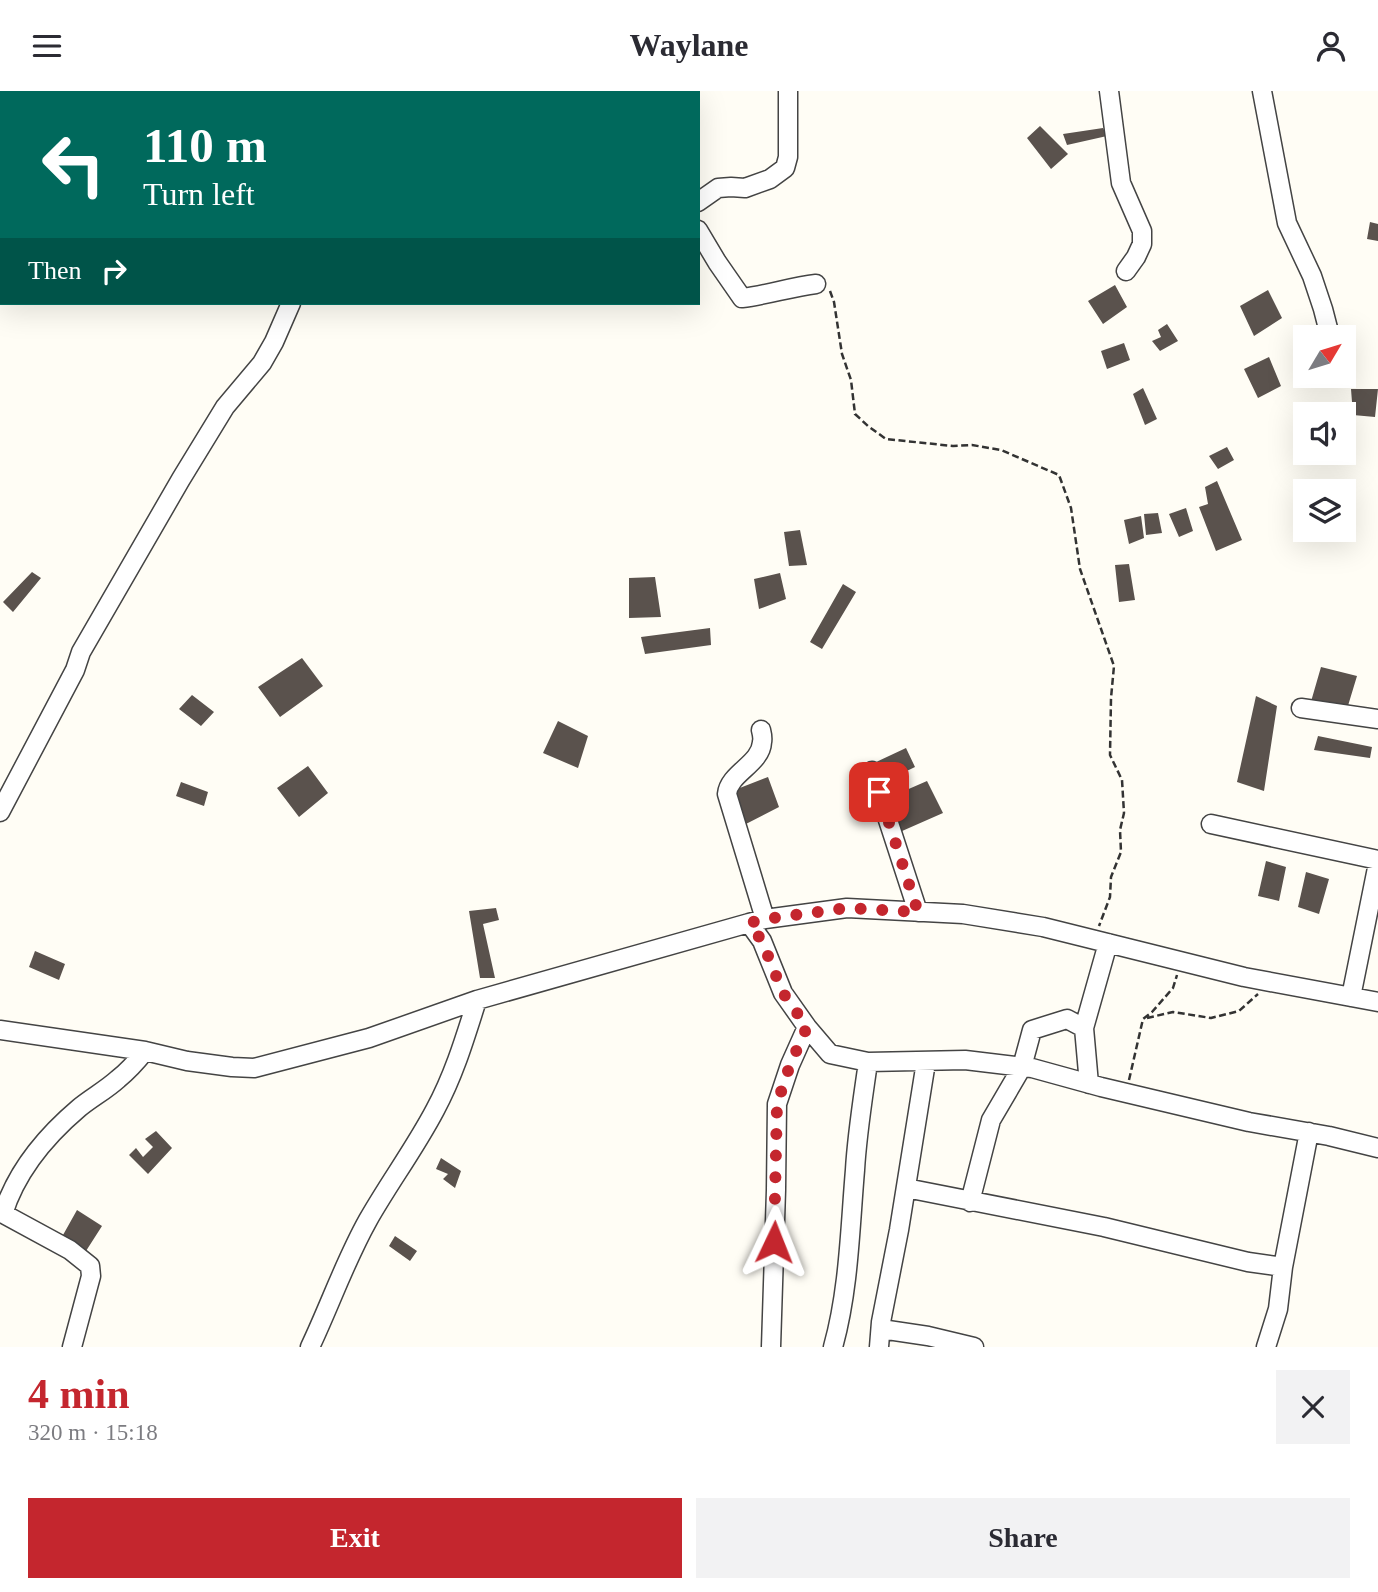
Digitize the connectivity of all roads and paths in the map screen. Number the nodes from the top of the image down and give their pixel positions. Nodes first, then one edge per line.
1 (788, 91) edge
2 (1109, 91) edge
3 (1262, 91) edge
4 (700, 200) edge
5 (700, 233) edge
6 (1126, 271) dead end
7 (816, 284) joint
8 (290, 305) edge
9 (1327, 325) edge
10 (1301, 708) dead end
11 (1378, 719) edge
12 (761, 730) dead end
13 (872, 771) dead end
14 (0, 812) edge
15 (1211, 824) dead end
16 (1378, 862) edge
17 (918, 912) junction
18 (757, 921) junction
19 (1102, 942) junction
20 (1182, 962) junction
21 (1270, 982) junction
22 (1351, 997) junction
23 (477, 1000) junction
24 (1378, 1002) edge
25 (1143, 1019) junction
26 (807, 1027) junction
27 (1084, 1028) junction
28 (0, 1030) edge
29 (145, 1051) junction
30 (867, 1062) junction
31 (926, 1062) junction
32 (1022, 1067) junction
33 (1089, 1084) junction
34 (1126, 1093) junction
35 (1309, 1132) junction
36 (1378, 1148) edge
37 (906, 1188) junction
38 (970, 1202) junction
39 (2, 1213) edge
40 (1283, 1267) junction
41 (881, 1329) junction
42 (72, 1347) edge
43 (310, 1347) edge
44 (771, 1347) edge
45 (833, 1347) edge
46 (879, 1347) edge
47 (974, 1347) edge
48 (1266, 1347) edge

1 - 4 street
2 - 6 street
3 - 9 street
5 - 7 street
7 - 19 path
8 - 14 street
10 - 11 street
12 - 18 street
13 - 17 street
15 - 16 street
16 - 22 street
17 - 18 street
17 - 19 street
18 - 23 street
18 - 26 street
19 - 20 street
19 - 27 street
20 - 21 street
20 - 25 path
21 - 22 street
21 - 25 path
22 - 24 street
23 - 29 street
23 - 43 street
25 - 34 path
26 - 30 street
26 - 44 street
27 - 32 street
27 - 33 street
28 - 29 street
29 - 39 street
30 - 31 street
30 - 45 street
31 - 32 street
31 - 37 street
32 - 33 street
32 - 38 street
33 - 34 street
34 - 35 street
35 - 36 street
35 - 40 street
37 - 38 street
37 - 41 street
38 - 40 street
39 - 42 street
40 - 48 street
41 - 46 street
41 - 47 street

